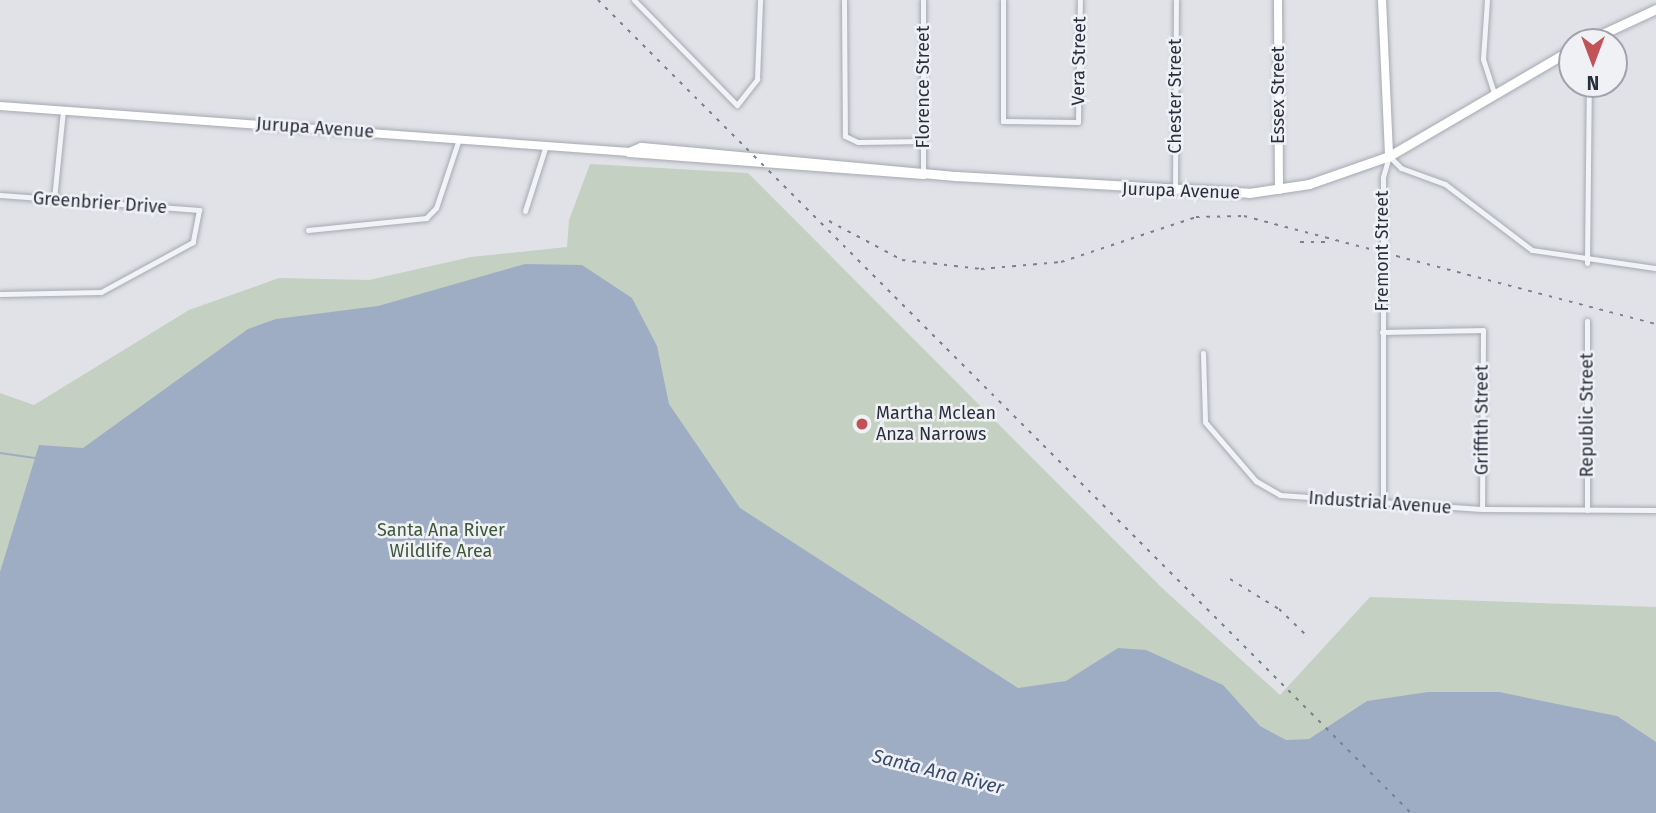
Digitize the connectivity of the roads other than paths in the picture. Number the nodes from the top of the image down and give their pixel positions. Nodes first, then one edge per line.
1 (634, 0) edge
2 (760, 0) edge
3 (844, 0) edge
4 (923, 0) edge
5 (1003, 0) edge
6 (1080, 0) edge
7 (1176, 0) edge
8 (1278, 0) edge
9 (1382, 0) edge
10 (1487, 0) edge
11 (1656, 9) edge
12 (1615, 28) edge
13 (1558, 57) edge
14 (1494, 93) junction
15 (1588, 98) edge
16 (0, 106) edge
17 (63, 111) junction
18 (459, 138) junction
19 (923, 141) junction
20 (546, 145) junction
21 (629, 152) joint
22 (1389, 156) junction
23 (923, 174) junction
24 (1279, 190) junction
25 (1175, 192) junction
26 (0, 195) edge
27 (54, 199) junction
28 (525, 212) dead end
29 (308, 230) dead end
30 (1587, 263) junction
31 (1656, 268) edge
32 (0, 294) edge
33 (1587, 321) dead end
34 (1382, 332) junction
35 (1202, 353) dead end
36 (1383, 505) junction
37 (1482, 509) junction
38 (1587, 510) junction
39 (1656, 510) edge

1 - 2 street
3 - 19 street
4 - 19 street, Florence Street
5 - 6 street, Vera Street
7 - 25 street, Chester Street
8 - 24 main road, Essex Street
9 - 22 main road, Fremont Street
10 - 14 street
11 - 12 main road
13 - 14 main road, Jurupa Avenue
14 - 22 main road, Jurupa Avenue
15 - 30 street
16 - 17 main road, Jurupa Avenue
17 - 18 main road, Jurupa Avenue
17 - 27 street
18 - 20 main road, Jurupa Avenue
18 - 29 street
19 - 23 street, Florence Street
20 - 21 main road, Jurupa Avenue
20 - 28 street
21 - 23 main road, Jurupa Avenue
22 - 24 main road, Jurupa Avenue
22 - 30 street
22 - 34 street, Fremont Street
23 - 25 main road, Jurupa Avenue
24 - 25 main road, Jurupa Avenue
26 - 27 street, Greenbrier Drive
27 - 32 street, Greenbrier Drive
30 - 31 street
33 - 38 street, Republic Street
34 - 36 street, Fremont Street
34 - 37 street, Griffith Street
35 - 36 street, Industrial Avenue
36 - 37 street, Industrial Avenue
37 - 38 street, Industrial Avenue
38 - 39 street, Industrial Avenue

